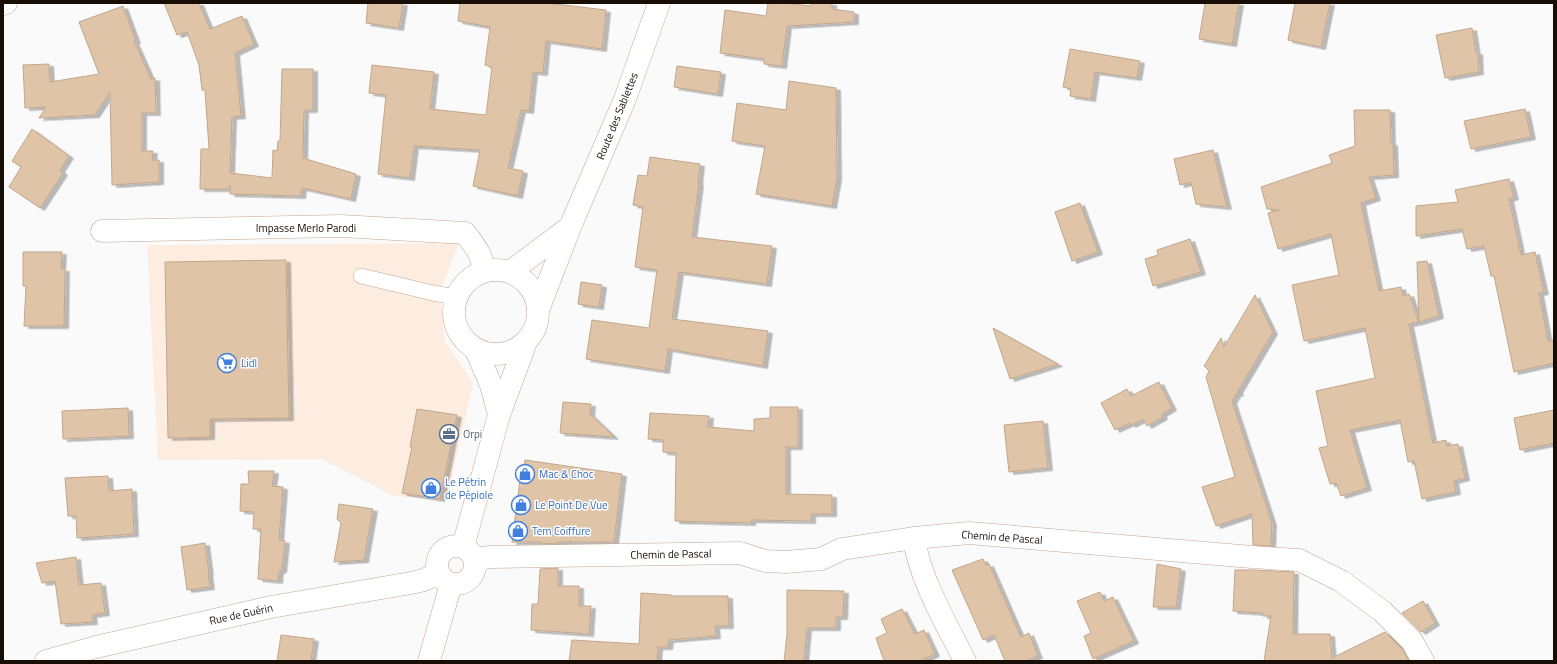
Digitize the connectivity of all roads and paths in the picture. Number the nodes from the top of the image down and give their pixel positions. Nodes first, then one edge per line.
1 (6, 3) edge
2 (659, 3) edge
3 (3, 4) edge
4 (570, 227) junction
5 (102, 231) dead end
6 (484, 271) junction
7 (510, 272) junction
8 (361, 276) dead end
9 (456, 297) junction
10 (538, 310) junction
11 (526, 342) junction
12 (476, 350) junction
13 (499, 415) junction
14 (914, 538) junction
15 (469, 555) junction
16 (444, 579) junction
17 (46, 661) edge
18 (429, 661) edge
19 (965, 661) edge
20 (1423, 661) edge

1 - 3 street
2 - 4 street, Route des Sablettes
4 - 7 street, Route des Sablettes
4 - 10 street, Route des Sablettes
5 - 6 street, Impasse Merlo Parodi
6 - 7 street
6 - 9 street
7 - 10 street
8 - 9 lane
9 - 12 street
10 - 11 street
11 - 12 street
11 - 13 street
12 - 13 street
13 - 15 street
14 - 15 street, Chemin de Pascal
14 - 19 street
14 - 20 street, Chemin de Pascal
15 - 16 street
15 - 16 street
16 - 17 street, Rue de Guérin
16 - 18 street

